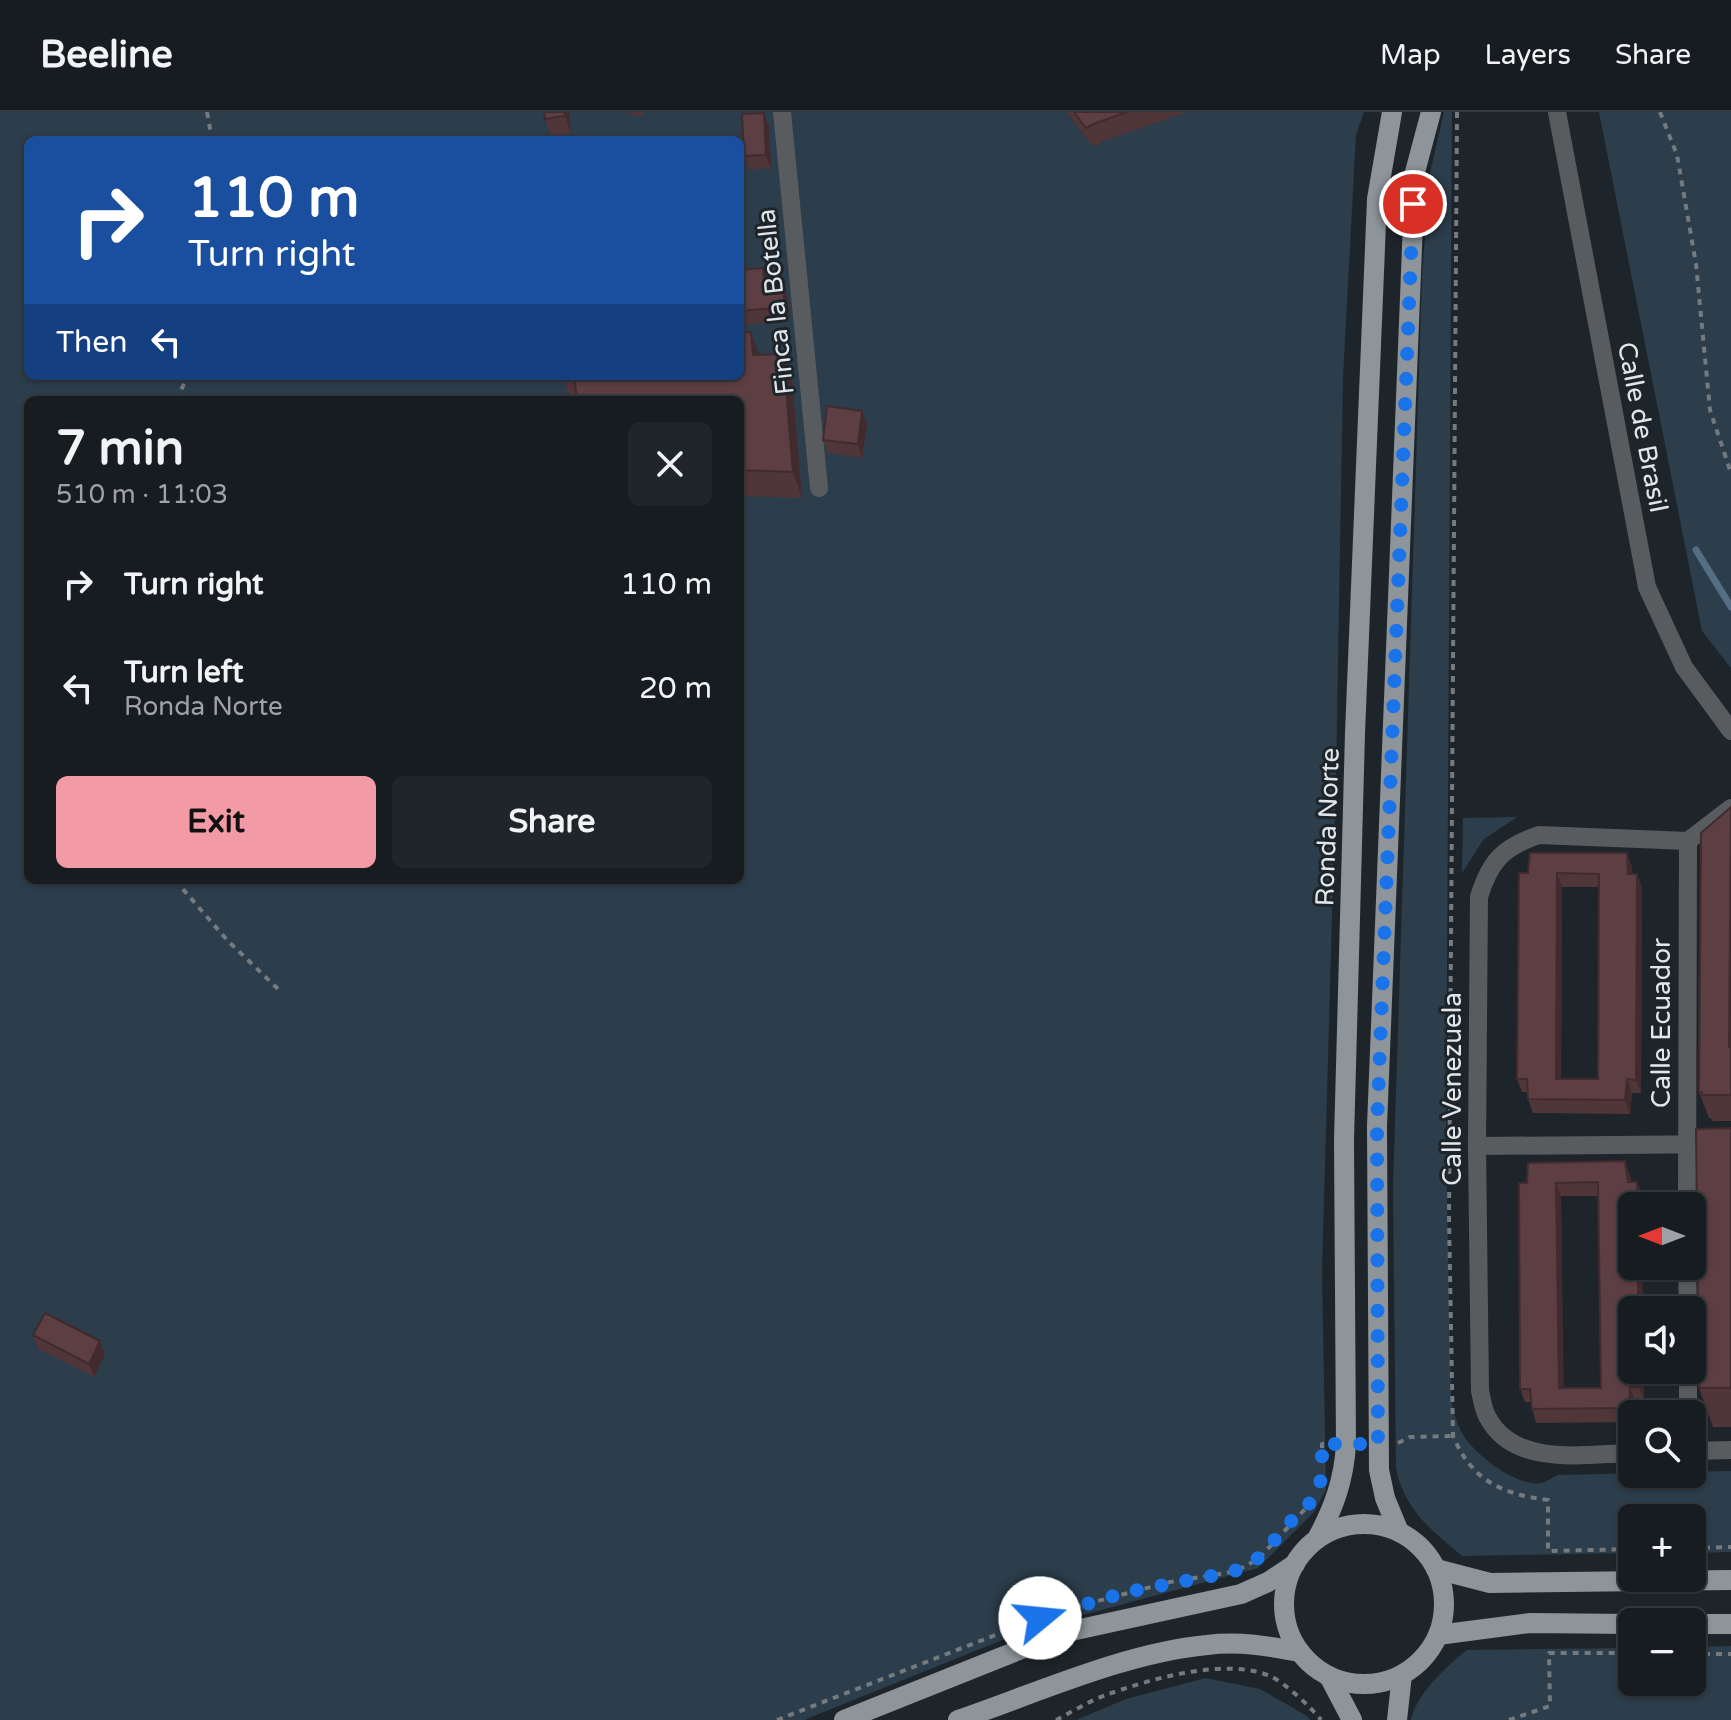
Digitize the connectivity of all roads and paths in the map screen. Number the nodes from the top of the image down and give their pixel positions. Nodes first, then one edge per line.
1 (207, 112) edge
2 (782, 112) edge
3 (1392, 112) edge
4 (1431, 112) edge
5 (1557, 112) edge
6 (1660, 112) edge
7 (211, 136) edge
8 (1731, 473) edge
9 (819, 488) dead end
10 (1731, 731) edge
11 (1731, 808) edge
12 (1688, 841) junction
13 (178, 884) edge
14 (278, 989) dead end
15 (1731, 1144) edge
16 (1687, 1145) junction
17 (1477, 1146) junction
18 (1687, 1192) edge
19 (1453, 1436) dead end
20 (1346, 1444) junction
21 (1378, 1444) junction
22 (1731, 1450) edge
23 (1706, 1451) edge
24 (1618, 1453) edge
25 (1322, 1460) dead end
26 (1313, 1498) dead end
27 (1399, 1532) junction
28 (1317, 1539) junction
29 (1731, 1547) edge
30 (1706, 1548) edge
31 (1295, 1564) junction
32 (1436, 1569) junction
33 (1731, 1580) edge
34 (1066, 1609) dead end
35 (1040, 1618) dead end
36 (1618, 1624) edge
37 (1706, 1624) edge
38 (1731, 1624) edge
39 (1438, 1635) junction
40 (1300, 1652) junction
41 (1618, 1653) edge
42 (1706, 1654) edge
43 (1731, 1654) edge
44 (1402, 1675) junction
45 (1329, 1676) junction
46 (777, 1720) edge
47 (844, 1720) edge
48 (958, 1720) edge
49 (1056, 1720) edge
50 (1321, 1720) edge
51 (1352, 1720) edge
52 (1397, 1720) edge
53 (1509, 1720) edge

1 - 7 path
2 - 9 street, Finca la Botella
3 - 20 main road, Ronda Norte
4 - 21 main road
5 - 10 street, Calle de Brasil
6 - 8 path
11 - 12 street
12 - 16 street, Calle Ecuador
12 - 17 street, Calle Venezuela
13 - 14 path
15 - 16 street
16 - 17 street
16 - 18 street, Calle Ecuador
17 - 24 street, Calle Venezuela
19 - 21 path
20 - 25 path
20 - 28 main road, Ronda Norte
21 - 27 main road
22 - 23 street
26 - 34 path
27 - 28 main road
27 - 32 main road
28 - 31 main road
29 - 30 path
31 - 40 main road
31 - 47 main road
32 - 33 main road
32 - 39 main road
35 - 46 path
36 - 39 main road
37 - 38 main road
39 - 44 main road
40 - 45 main road
40 - 48 main road
41 - 53 path
42 - 43 path
44 - 45 main road
44 - 52 main road
45 - 51 main road
49 - 50 path

